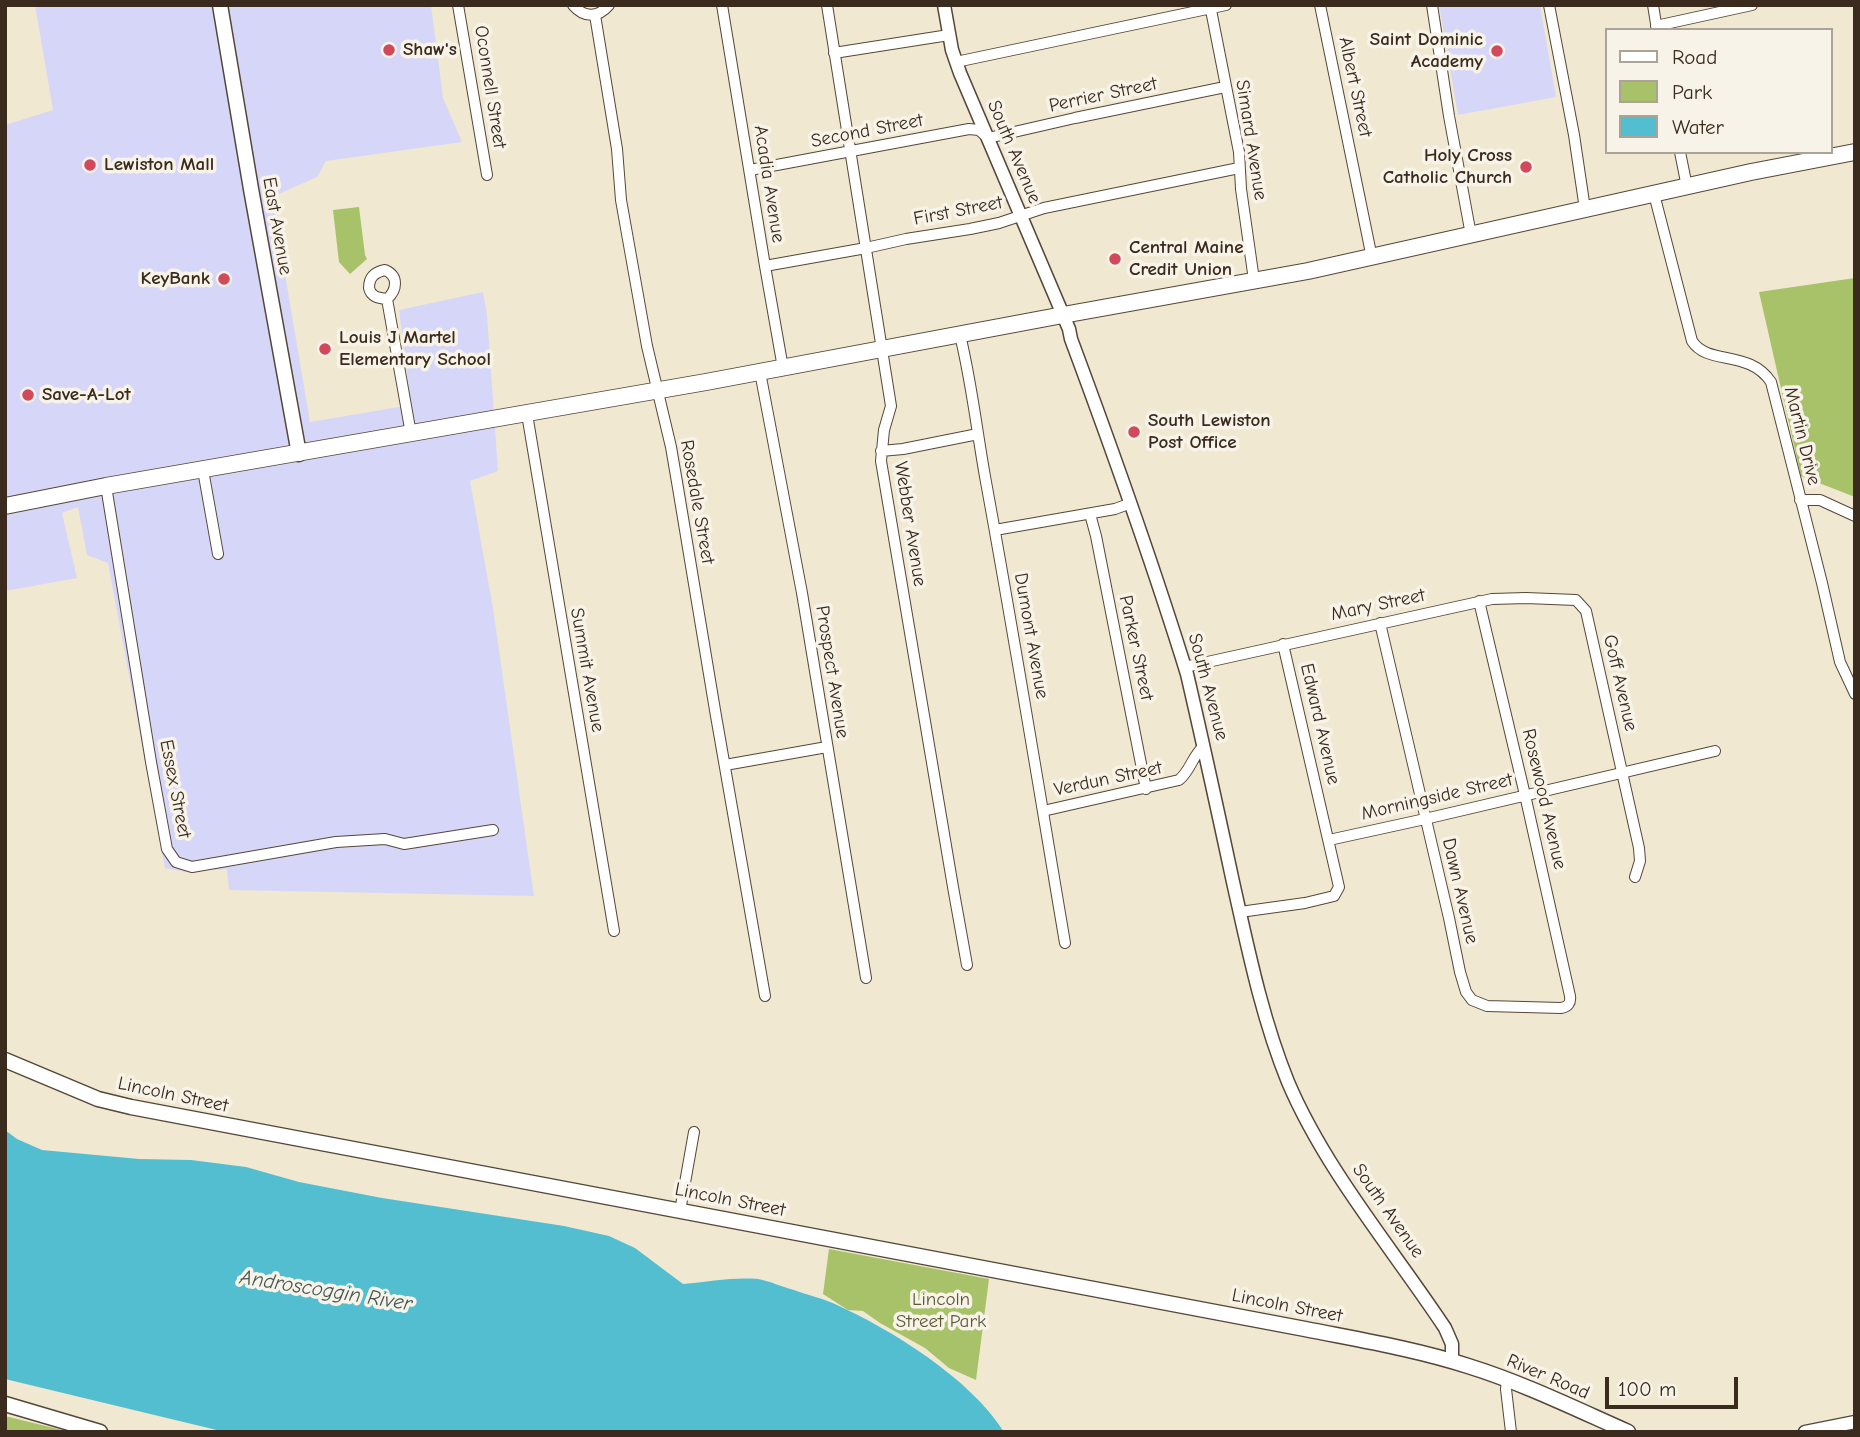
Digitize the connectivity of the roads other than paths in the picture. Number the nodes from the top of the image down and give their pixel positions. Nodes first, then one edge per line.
1 (220, 5) edge
2 (458, 5) edge
3 (573, 5) edge
4 (609, 5) edge
5 (722, 5) edge
6 (827, 5) edge
7 (944, 5) edge
8 (1226, 5) edge
9 (1320, 5) edge
10 (1432, 5) edge
11 (1549, 5) edge
12 (1653, 5) edge
13 (1752, 5) edge
14 (1210, 6) edge
15 (595, 15) junction
16 (1657, 28) edge
17 (949, 34) junction
18 (834, 53) junction
19 (956, 62) junction
20 (1225, 87) junction
21 (988, 138) junction
22 (850, 152) junction
23 (1855, 152) edge
24 (1680, 154) edge
25 (1239, 168) junction
26 (750, 170) junction
27 (487, 175) dead end
28 (1687, 187) junction
29 (1654, 194) junction
30 (1585, 209) junction
31 (1020, 215) junction
32 (1471, 235) junction
33 (866, 248) junction
34 (1372, 258) junction
35 (765, 266) junction
36 (1254, 280) junction
37 (387, 299) dead end
38 (1063, 315) junction
39 (960, 335) junction
40 (883, 349) junction
41 (783, 368) junction
42 (760, 373) junction
43 (657, 391) junction
44 (527, 414) junction
45 (411, 434) junction
46 (978, 434) junction
47 (881, 451) junction
48 (299, 454) junction
49 (203, 470) junction
50 (106, 486) junction
51 (1800, 500) junction
52 (1130, 503) junction
53 (5, 506) edge
54 (1090, 514) junction
55 (1855, 516) edge
56 (995, 530) junction
57 (218, 554) dead end
58 (1479, 601) junction
59 (1580, 602) joint
60 (1380, 623) junction
61 (1283, 644) junction
62 (1185, 667) junction
63 (1855, 694) edge
64 (1204, 746) junction
65 (827, 747) junction
66 (1716, 751) dead end
67 (725, 765) junction
68 (1623, 773) junction
69 (1146, 789) junction
70 (1525, 795) junction
71 (1043, 811) junction
72 (1425, 819) junction
73 (493, 830) dead end
74 (1329, 840) junction
75 (1636, 877) dead end
76 (1240, 912) junction
77 (614, 931) dead end
78 (1065, 943) dead end
79 (967, 965) dead end
80 (866, 978) dead end
81 (765, 996) dead end
82 (1472, 1000) joint
83 (5, 1060) edge
84 (694, 1132) dead end
85 (680, 1210) junction
86 (1452, 1362) junction
87 (1507, 1380) junction
88 (5, 1404) edge
89 (1855, 1422) edge
90 (100, 1432) edge
91 (1511, 1432) edge
92 (1628, 1432) edge
93 (1805, 1432) edge

1 - 48 main road, East Avenue
2 - 27 street, Oconnell Street
3 - 15 street
4 - 15 street
5 - 26 street, Acadia Avenue
6 - 18 street, Webber Avenue
7 - 17 street, South Avenue
8 - 14 street
9 - 34 street, Albert Street
10 - 32 street
11 - 30 street
12 - 16 street
13 - 16 street
14 - 19 street
14 - 20 street, Simard Avenue
15 - 43 street, Rosedale Street
17 - 18 street
17 - 19 street, South Avenue
18 - 22 street, Webber Avenue
19 - 21 street, South Avenue
20 - 21 street, Perrier Street
20 - 25 street, Simard Avenue
21 - 22 street, Second Street
21 - 31 street, South Avenue
22 - 26 street, Second Street
22 - 33 street, Webber Avenue
23 - 28 highway
24 - 28 street
25 - 31 street, First Street
25 - 36 street, Simard Avenue
26 - 35 street, Acadia Avenue
28 - 29 highway
29 - 30 highway
29 - 51 street, Martin Drive
30 - 32 highway
31 - 33 street, First Street
31 - 38 street, South Avenue
32 - 34 highway
33 - 35 street, First Street
33 - 40 street, Webber Avenue
34 - 36 highway
35 - 41 street, Acadia Avenue
36 - 38 highway
37 - 45 street
38 - 39 highway
38 - 52 street, South Avenue
39 - 40 highway
39 - 46 street, Dumont Avenue
40 - 41 highway
40 - 47 street, Webber Avenue
41 - 42 highway
42 - 43 highway
42 - 65 street, Prospect Avenue
43 - 44 highway
43 - 67 street, Rosedale Street
44 - 45 highway
44 - 77 street, Summit Avenue
45 - 48 highway
46 - 47 street
46 - 56 street, Dumont Avenue
47 - 79 street, Webber Avenue
48 - 49 highway
49 - 50 highway
49 - 57 street
50 - 53 highway
50 - 73 street, Essex Street
51 - 55 street
51 - 63 street, Martin Drive
52 - 54 street
52 - 62 street, South Avenue
54 - 56 street
54 - 69 street, Parker Street
56 - 71 street, Dumont Avenue
58 - 59 street, Mary Street
58 - 60 street, Mary Street
58 - 70 street, Rosewood Avenue
59 - 68 street, Goff Avenue
60 - 61 street, Mary Street
60 - 72 street, Dawn Avenue
61 - 62 street, Mary Street
61 - 74 street, Edward Avenue
62 - 64 street, South Avenue
64 - 69 street, Verdun Street
64 - 76 street, South Avenue
65 - 67 street
65 - 80 street, Prospect Avenue
66 - 68 street, Morningside Street
67 - 81 street, Rosedale Street
68 - 70 street, Morningside Street
68 - 75 street, Goff Avenue
69 - 71 street, Verdun Street
70 - 72 street, Morningside Street
70 - 82 street, Rosewood Avenue
71 - 78 street, Dumont Avenue
72 - 74 street, Morningside Street
72 - 82 street, Dawn Avenue
74 - 76 street, Edward Avenue
76 - 86 street, South Avenue
83 - 85 main road, Lincoln Street
84 - 85 street
85 - 86 main road, Lincoln Street
86 - 87 main road, River Road
87 - 91 street
87 - 92 main road, River Road
88 - 90 main road
89 - 93 street

